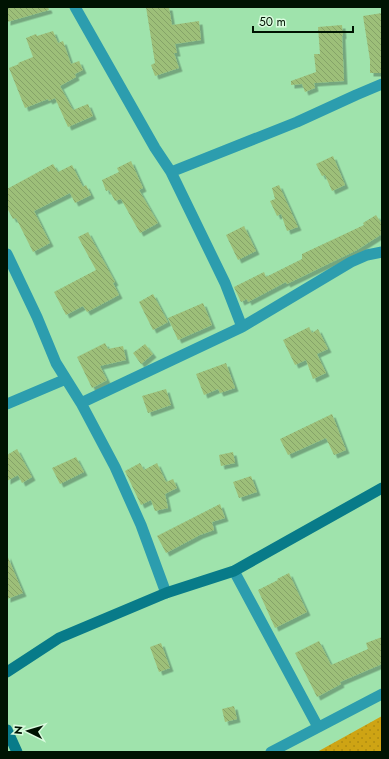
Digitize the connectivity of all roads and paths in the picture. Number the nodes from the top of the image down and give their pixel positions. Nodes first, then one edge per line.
1 (75, 7) edge
2 (382, 84) edge
3 (171, 172) junction
4 (382, 252) edge
5 (7, 254) edge
6 (242, 327) junction
7 (66, 379) junction
8 (81, 402) junction
9 (7, 404) edge
10 (382, 488) edge
11 (234, 571) junction
12 (166, 593) junction
13 (7, 672) edge
14 (382, 694) edge
15 (318, 727) junction
16 (7, 730) edge
17 (17, 752) edge
18 (271, 752) edge

1 - 3 street
2 - 3 street
3 - 6 street
4 - 6 street
5 - 7 street
6 - 8 street
7 - 8 street
7 - 9 street
8 - 12 street
10 - 11 main road
11 - 12 main road
11 - 15 street
12 - 13 main road
14 - 15 street
15 - 18 street
16 - 17 main road

